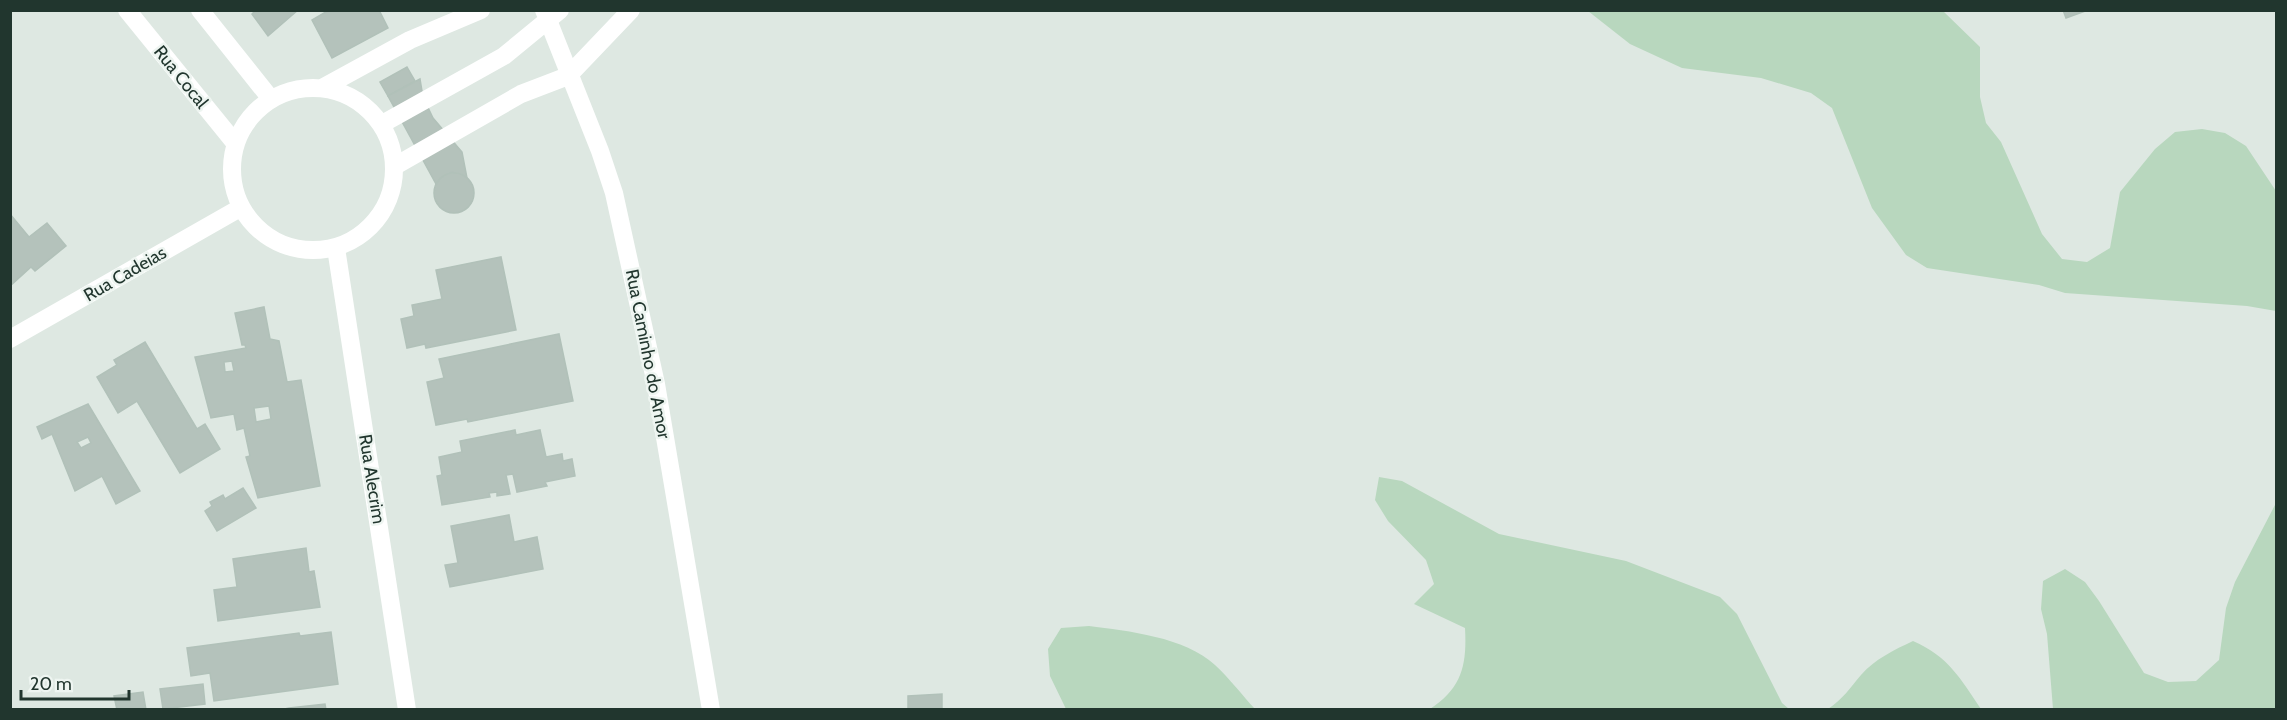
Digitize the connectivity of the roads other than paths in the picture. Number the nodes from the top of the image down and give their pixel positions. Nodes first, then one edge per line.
1 (127, 10) edge
2 (200, 10) edge
3 (481, 10) edge
4 (626, 13) edge
5 (551, 14) edge
6 (568, 76) junction
7 (324, 87) junction
8 (271, 99) junction
9 (382, 124) junction
10 (235, 143) junction
11 (395, 166) junction
12 (240, 208) junction
13 (336, 248) junction
14 (10, 339) edge
15 (407, 710) edge
16 (711, 710) edge

1 - 10 street, Rua Cocal
2 - 8 street
3 - 7 street
4 - 6 street
5 - 6 street, Rua Caminho do Amor
5 - 9 street
6 - 11 street
6 - 16 street, Rua Caminho do Amor
7 - 8 street
7 - 9 street
8 - 10 street
9 - 11 street
10 - 12 street
11 - 13 street
12 - 13 street
12 - 14 street, Rua Cadeias
13 - 15 street, Rua Alecrim

